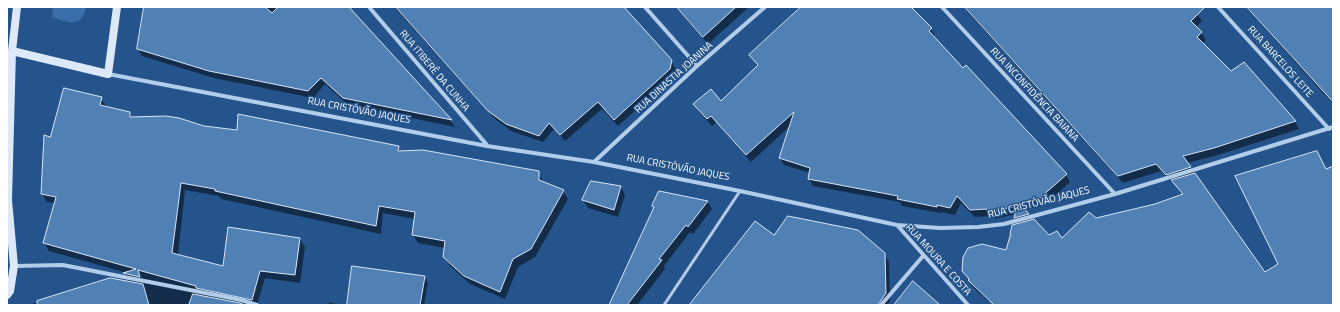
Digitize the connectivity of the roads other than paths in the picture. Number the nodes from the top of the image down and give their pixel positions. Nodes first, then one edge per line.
1 (17, 7) edge
2 (117, 7) edge
3 (369, 7) edge
4 (645, 7) edge
5 (766, 7) edge
6 (942, 7) edge
7 (1218, 7) edge
8 (12, 51) junction
9 (697, 66) junction
10 (108, 74) junction
11 (1331, 128) edge
12 (487, 146) junction
13 (594, 162) junction
14 (740, 191) junction
15 (1115, 194) junction
16 (8, 201) edge
17 (897, 225) junction
18 (923, 256) junction
19 (14, 266) junction
20 (7, 295) edge
21 (257, 305) edge
22 (664, 305) edge
23 (880, 305) edge
24 (968, 305) edge

1 - 8 main road
2 - 10 main road
3 - 12 street, RUA ITIBERÊ DA CUNHA
4 - 9 street
5 - 9 street, RUA DINASTIA JOANINA
6 - 15 street, RUA INCONFIDÊNCIA BAIANA
7 - 11 street, RUA BARCELOS LEITE
8 - 10 main road, RUA CRISTÓVÃO JAQUES
8 - 16 main road
9 - 13 street, RUA DINASTIA JOANINA
10 - 12 street, RUA CRISTÓVÃO JAQUES
11 - 15 street, RUA CRISTÓVÃO JAQUES
12 - 13 street, RUA CRISTÓVÃO JAQUES
13 - 14 street, RUA CRISTÓVÃO JAQUES
14 - 17 street, RUA CRISTÓVÃO JAQUES
14 - 22 lane
15 - 17 street, RUA CRISTÓVÃO JAQUES
16 - 19 main road
17 - 18 street, RUA MOURA E COSTA
18 - 23 street
18 - 24 street, RUA MOURA E COSTA
19 - 20 main road
19 - 21 street

